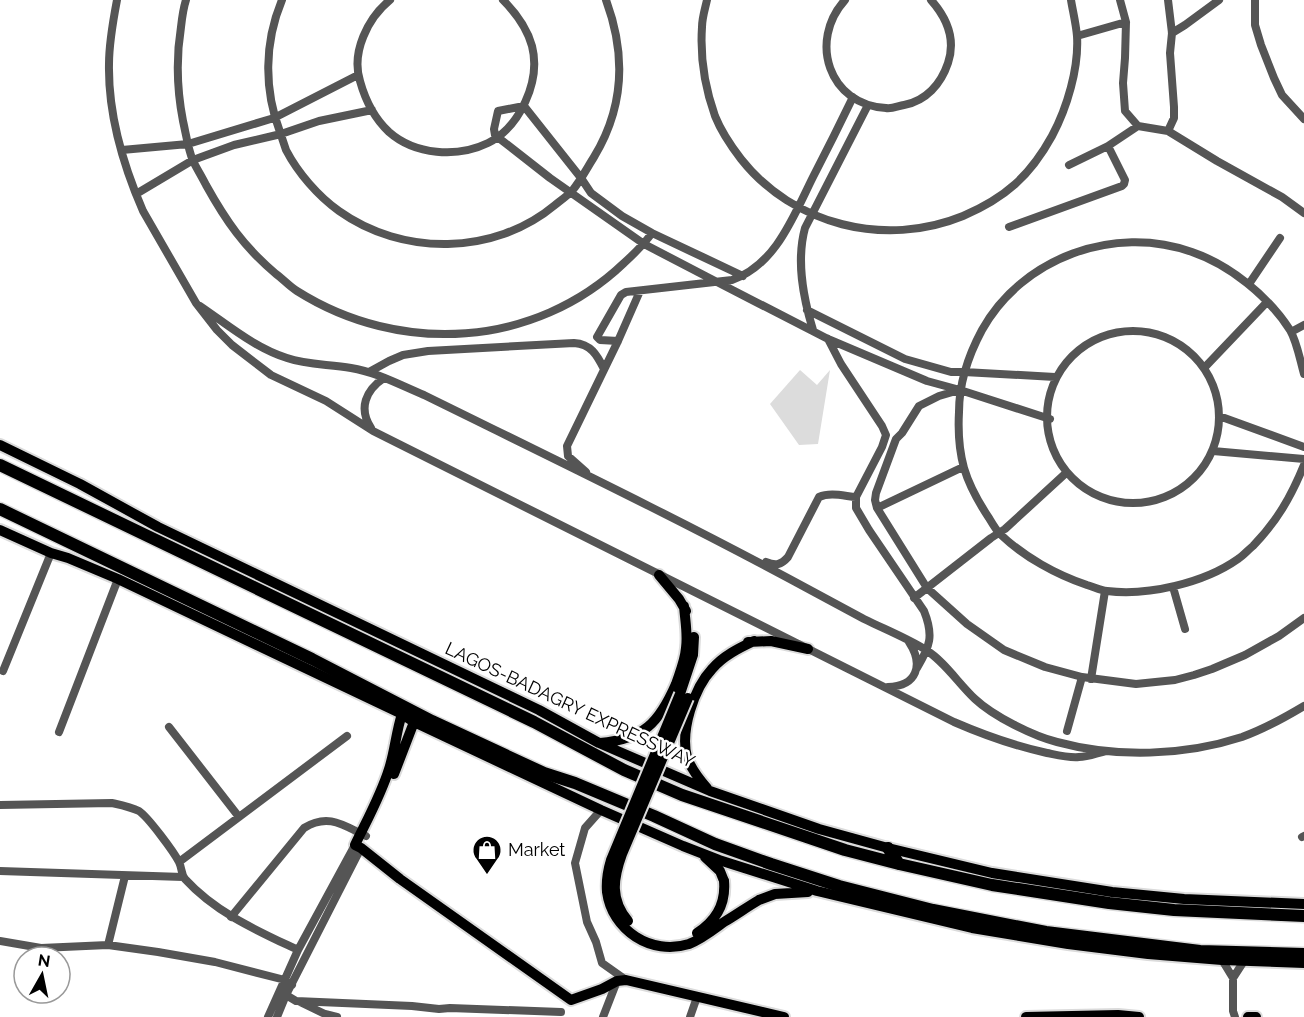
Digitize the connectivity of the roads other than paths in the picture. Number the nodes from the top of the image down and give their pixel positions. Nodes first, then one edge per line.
1 (117, 0) edge
2 (186, 0) edge
3 (282, 0) edge
4 (390, 0) edge
5 (503, 0) edge
6 (606, 0) edge
7 (707, 0) edge
8 (845, 0) edge
9 (931, 0) edge
10 (1071, 0) edge
11 (1120, 0) edge
12 (1168, 0) edge
13 (1219, 0) edge
14 (1255, 0) edge
15 (1126, 22) junction
16 (1172, 33) junction
17 (1077, 36) junction
18 (358, 75) junction
19 (853, 97) junction
20 (868, 105) junction
21 (524, 106) junction
22 (372, 110) junction
23 (274, 118) junction
24 (1304, 119) edge
25 (1138, 126) junction
26 (1168, 131) junction
27 (281, 134) junction
28 (497, 137) junction
29 (188, 144) junction
30 (1108, 146) junction
31 (122, 150) junction
32 (193, 160) junction
33 (1069, 165) dead end
34 (581, 178) junction
35 (571, 192) junction
36 (135, 194) junction
37 (798, 207) junction
38 (1304, 213) edge
39 (812, 214) junction
40 (1009, 227) dead end
41 (652, 233) junction
42 (1280, 238) dead end
43 (644, 244) junction
44 (743, 276) junction
45 (717, 282) junction
46 (1249, 284) junction
47 (640, 291) junction
48 (1267, 302) junction
49 (196, 303) junction
50 (807, 310) junction
51 (1304, 325) edge
52 (813, 330) junction
53 (1291, 332) junction
54 (828, 339) junction
55 (618, 341) junction
56 (1206, 366) junction
57 (604, 369) junction
58 (369, 372) junction
59 (963, 372) junction
60 (1304, 374) edge
61 (1055, 377) junction
62 (384, 378) junction
63 (960, 390) junction
64 (1219, 416) junction
65 (1050, 419) junction
66 (373, 431) junction
67 (0, 445) edge
68 (1304, 447) edge
69 (1213, 451) junction
70 (1304, 459) edge
71 (0, 465) edge
72 (1304, 465) edge
73 (963, 467) junction
74 (1066, 473) junction
75 (597, 481) junction
76 (856, 497) junction
77 (878, 508) junction
78 (0, 509) edge
79 (0, 530) edge
80 (999, 533) junction
81 (51, 553) junction
82 (744, 554) junction
83 (659, 575) junction
84 (118, 579) junction
85 (1173, 587) junction
86 (927, 588) junction
87 (1105, 591) junction
88 (914, 598) junction
89 (684, 606) junction
90 (1304, 618) edge
91 (1185, 630) dead end
92 (754, 641) junction
93 (908, 641) junction
94 (808, 649) junction
95 (927, 651) junction
96 (917, 668) junction
97 (3, 671) dead end
98 (1082, 677) junction
99 (1091, 679) junction
100 (886, 687) junction
101 (684, 696) junction
102 (1304, 706) edge
103 (402, 714) junction
104 (414, 722) junction
105 (169, 728) dead end
106 (1067, 731) dead end
107 (59, 732) dead end
108 (347, 736) dead end
109 (599, 743) junction
110 (1106, 751) junction
111 (710, 791) junction
112 (0, 805) edge
113 (601, 810) junction
114 (239, 817) junction
115 (363, 835) junction
116 (358, 846) junction
117 (888, 848) junction
118 (700, 853) junction
119 (179, 862) junction
120 (899, 864) junction
121 (0, 871) edge
122 (125, 876) junction
123 (183, 877) junction
124 (337, 886) junction
125 (817, 891) junction
126 (1304, 904) edge
127 (1304, 916) edge
128 (231, 917) junction
129 (0, 941) edge
130 (108, 945) junction
131 (300, 946) junction
132 (310, 948) junction
133 (1304, 954) edge
134 (1222, 960) junction
135 (1244, 962) junction
136 (1304, 963) edge
137 (1233, 978) junction
138 (621, 981) junction
139 (288, 982) junction
140 (286, 995) junction
141 (697, 997) junction
142 (296, 1000) junction
143 (571, 1000) junction
144 (743, 1013) edge
145 (560, 1015) edge
146 (268, 1017) edge
147 (277, 1017) edge
148 (337, 1017) edge
149 (603, 1017) edge
150 (690, 1017) edge
151 (784, 1017) edge
152 (1026, 1017) edge
153 (1139, 1017) edge
154 (1234, 1017) edge
155 (1248, 1017) edge
156 (1256, 1017) edge

1 - 31 street
2 - 29 street
3 - 23 street
4 - 18 street
5 - 21 street
6 - 34 street
7 - 37 street
8 - 19 street
9 - 20 street
10 - 17 street
11 - 15 street
12 - 16 street
13 - 16 street
14 - 24 street
15 - 17 street
15 - 25 street
16 - 26 street
17 - 39 street
18 - 22 street
18 - 23 street
19 - 20 street
19 - 37 street
20 - 39 street
21 - 28 street
21 - 28 street
21 - 34 street
22 - 27 street
22 - 28 street
23 - 27 street
23 - 29 street
25 - 26 street
25 - 30 street
26 - 38 street
27 - 32 street
27 - 35 street
28 - 35 street
29 - 31 street
29 - 32 street
30 - 33 street
30 - 40 street
31 - 36 street
32 - 36 street
32 - 43 street
34 - 35 street
34 - 41 street
35 - 43 street
36 - 49 street
37 - 39 street
37 - 44 street
39 - 50 street
41 - 43 street
41 - 44 street
42 - 46 street
43 - 45 street
44 - 45 street
45 - 47 street
45 - 52 street
46 - 48 street
46 - 59 street
47 - 55 street
47 - 55 street
48 - 53 street
48 - 56 street
49 - 58 street
49 - 66 street
50 - 52 street
50 - 59 street
51 - 53 street
52 - 54 street
53 - 60 street
54 - 63 street
54 - 76 street
55 - 57 street
56 - 61 street
56 - 64 street
57 - 58 street
57 - 75 street
58 - 62 street
59 - 61 street
59 - 63 street
61 - 65 street
62 - 66 street
62 - 75 street
63 - 65 street
63 - 73 street
63 - 77 street
64 - 68 street
64 - 69 street
65 - 74 street
66 - 83 street
67 - 109 main road, LAGOS-BADAGRY EXPRESSWAY
69 - 70 street
69 - 74 street
71 - 120 highway, LAGOS-BADAGRY EXPRESSWAY
72 - 85 street
73 - 77 street
73 - 80 street
74 - 80 street
75 - 82 street
76 - 82 street
76 - 88 street
77 - 86 street
78 - 133 highway
79 - 81 main road
80 - 86 street
80 - 87 street
81 - 84 main road
81 - 97 street
82 - 93 street
83 - 89 main road
83 - 94 street
84 - 103 main road
84 - 107 street
85 - 87 street
85 - 91 street
86 - 88 street
86 - 98 street
87 - 99 street
88 - 95 street
89 - 101 main road
89 - 109 main road
90 - 99 street
92 - 94 main road
92 - 101 main road
92 - 111 main road
93 - 95 street
93 - 96 street
94 - 100 street
95 - 96 street
95 - 110 street
96 - 100 street
98 - 99 street
98 - 106 street
100 - 110 street
101 - 118 main road, bridge
101 - 125 main road, bridge
102 - 110 street
103 - 104 main road
103 - 115 main road
104 - 113 main road
104 - 115 main road
105 - 114 street
108 - 114 street
109 - 111 main road, LAGOS-BADAGRY EXPRESSWAY
111 - 117 main road, LAGOS-BADAGRY EXPRESSWAY
112 - 119 street
113 - 118 main road
113 - 138 street
114 - 119 street
115 - 116 main road
115 - 128 street
116 - 124 street
116 - 143 main road
117 - 120 highway
117 - 126 main road, LAGOS-BADAGRY EXPRESSWAY
118 - 125 main road
119 - 123 street
120 - 127 highway, LAGOS-BADAGRY EXPRESSWAY
121 - 122 street
122 - 123 street
122 - 130 street
123 - 128 street
124 - 131 street
124 - 132 street
125 - 134 main road
128 - 131 street
129 - 130 street
130 - 139 street
131 - 132 street
131 - 139 street
132 - 139 street
134 - 135 main road
134 - 137 street
135 - 136 main road
135 - 137 street
137 - 154 street
138 - 141 main road
138 - 143 main road
138 - 149 street
139 - 140 street
139 - 146 street
140 - 142 street
140 - 147 street
141 - 144 main road
141 - 150 street
142 - 145 street
142 - 148 street
143 - 145 street
144 - 151 main road
152 - 153 main road
155 - 156 main road

